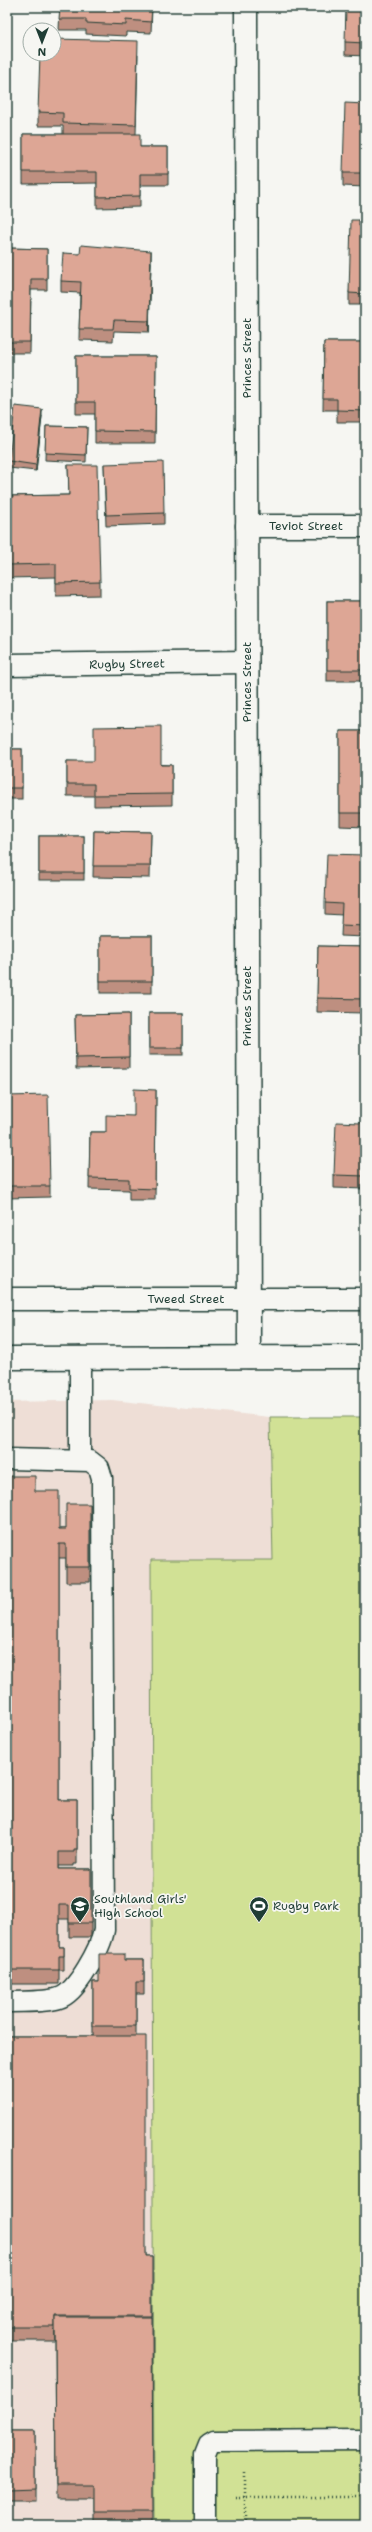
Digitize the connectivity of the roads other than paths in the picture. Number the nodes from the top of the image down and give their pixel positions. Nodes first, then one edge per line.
1 (246, 7) edge
2 (247, 526) junction
3 (365, 526) edge
4 (247, 662) junction
5 (7, 665) edge
6 (248, 1299) junction
7 (365, 1299) edge
8 (7, 1300) edge
9 (7, 1358) edge
10 (80, 1358) junction
11 (250, 1358) junction
12 (365, 1358) edge
13 (7, 1459) edge
14 (80, 1459) junction
15 (7, 2002) edge
16 (365, 2440) edge
17 (205, 2525) edge

1 - 2 street, Princes Street
2 - 3 street, Teviot Street
2 - 4 street, Princes Street
4 - 5 street, Rugby Street
4 - 6 street, Princes Street
6 - 7 street, Tweed Street
6 - 8 street, Tweed Street
6 - 11 street, Princes Street
9 - 10 street
10 - 11 street
10 - 14 lane
11 - 12 street
13 - 14 lane
14 - 15 lane
16 - 17 lane

